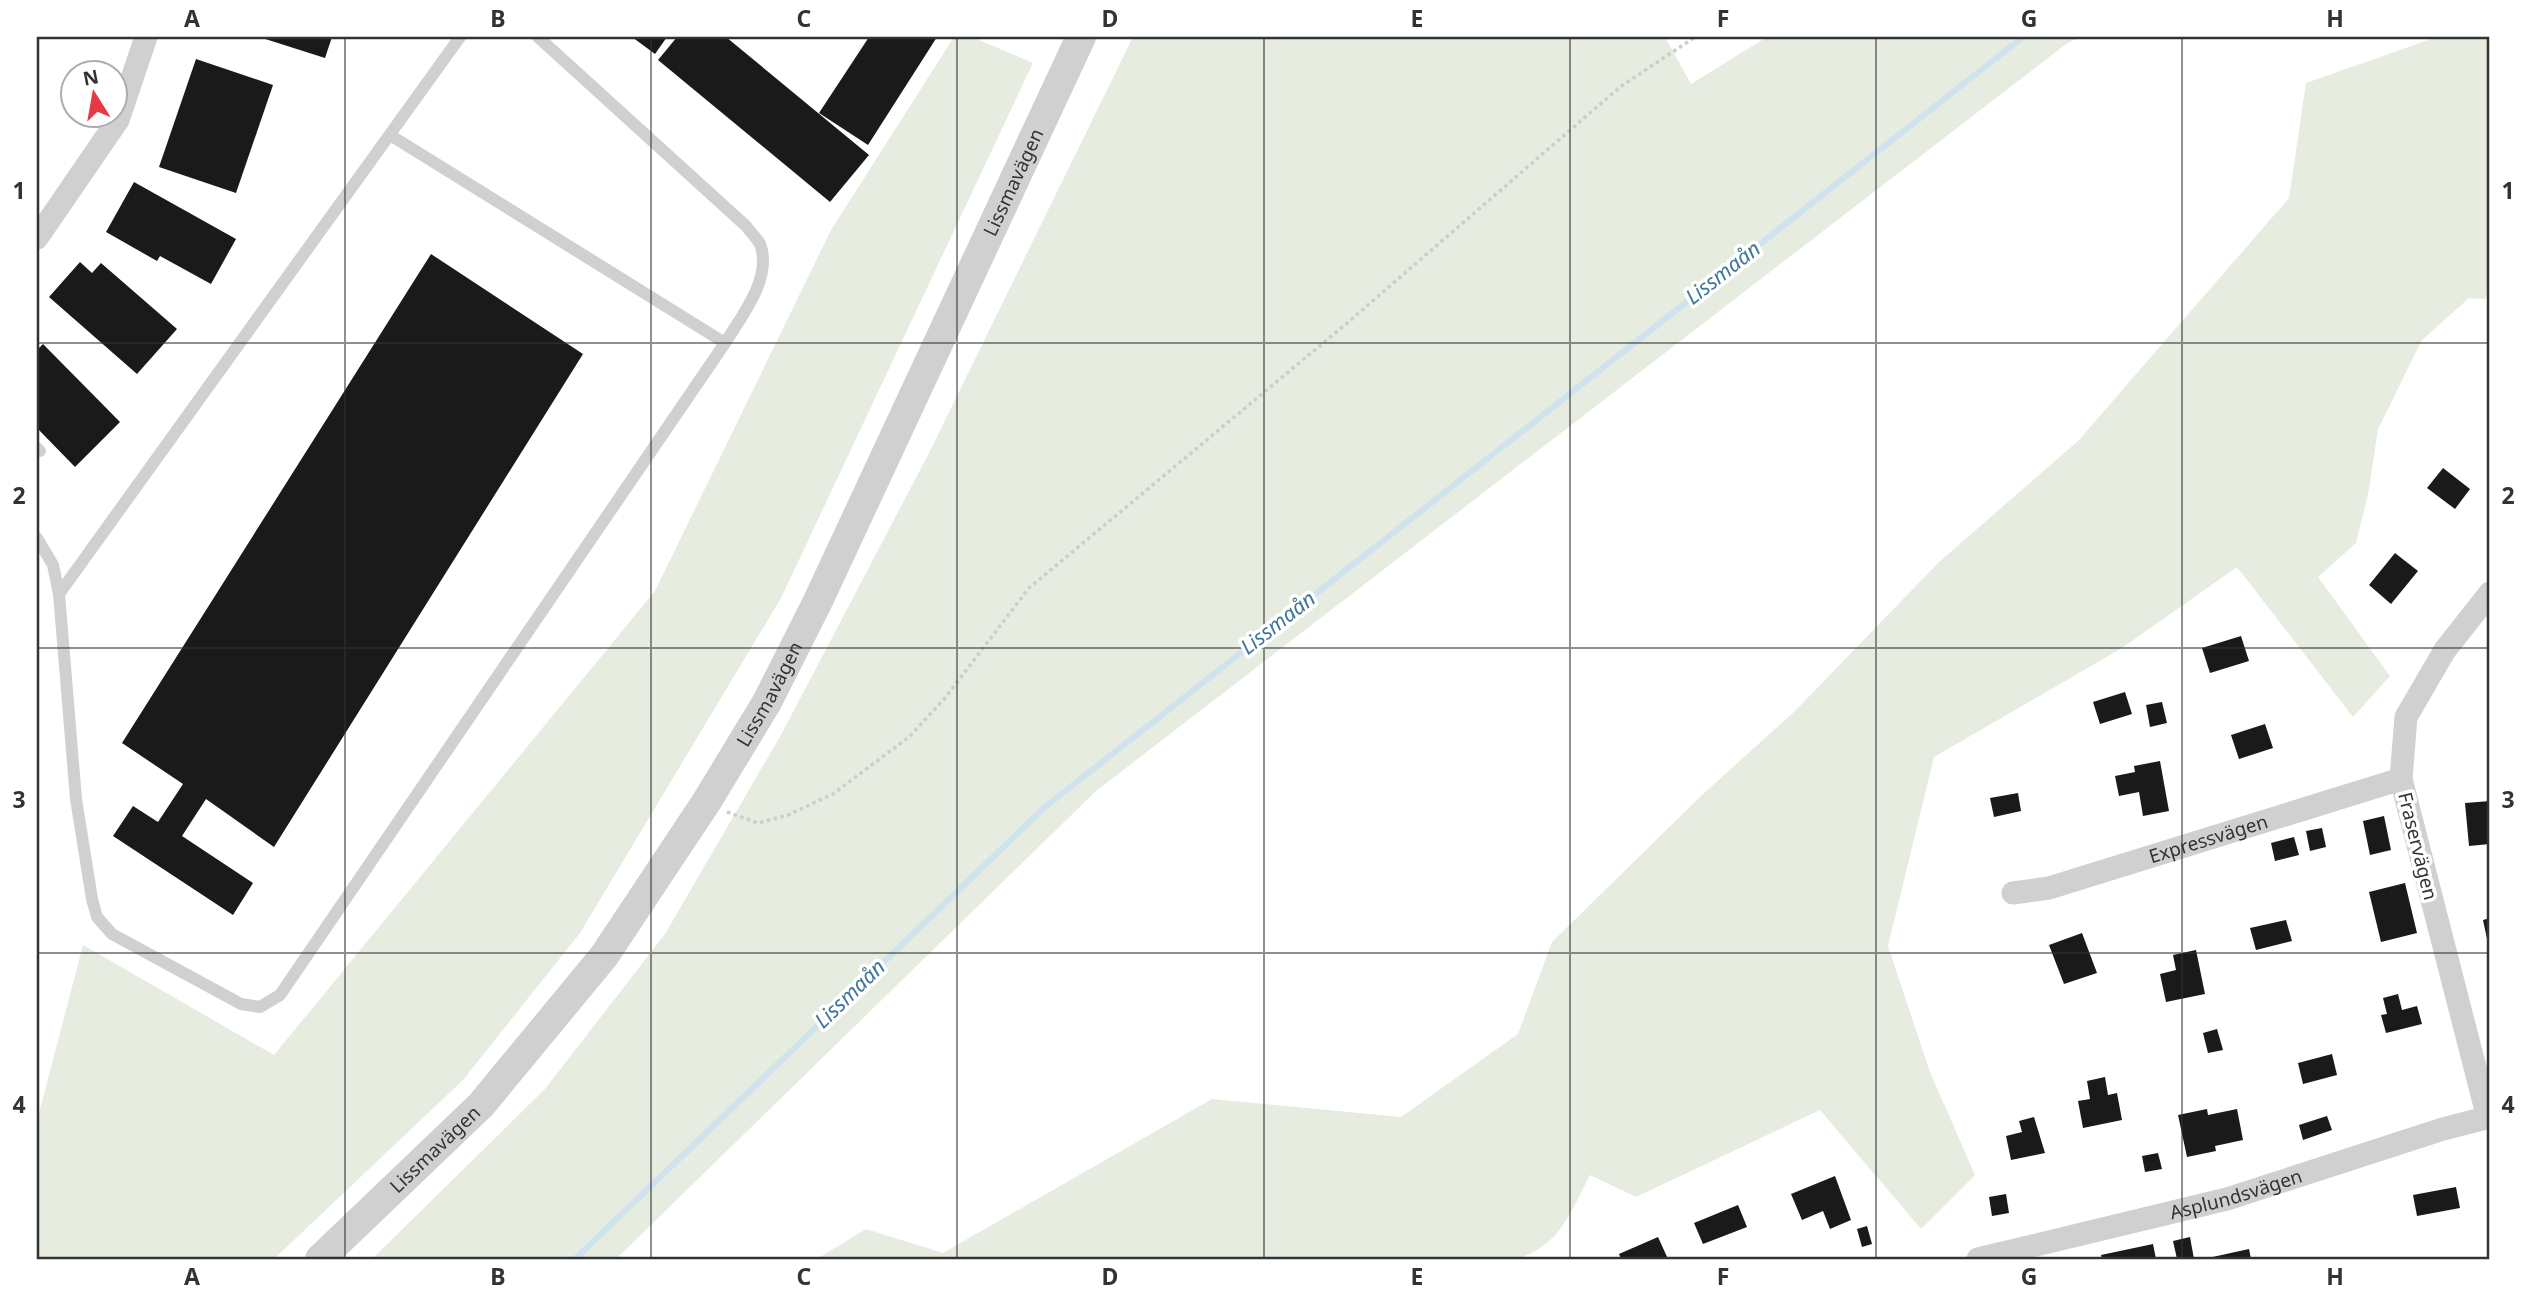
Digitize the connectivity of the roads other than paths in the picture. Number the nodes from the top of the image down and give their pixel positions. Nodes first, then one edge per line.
1 (146, 37) edge
2 (460, 37) edge
3 (538, 37) edge
4 (1081, 37) edge
5 (390, 135) junction
6 (37, 238) edge
7 (725, 343) junction
8 (37, 538) edge
9 (2490, 593) edge
10 (59, 594) junction
11 (2401, 779) junction
12 (2013, 893) dead end
13 (2489, 1118) edge
14 (320, 1259) edge
15 (1978, 1259) edge

1 - 6 street
2 - 5 lane
3 - 7 lane
4 - 14 street, Lissmavägen
5 - 7 lane
5 - 10 lane
7 - 10 lane
8 - 10 lane
9 - 11 street, Fraservägen
11 - 12 street, Expressvägen
11 - 13 street, Fraservägen
13 - 15 street, Asplundsvägen

